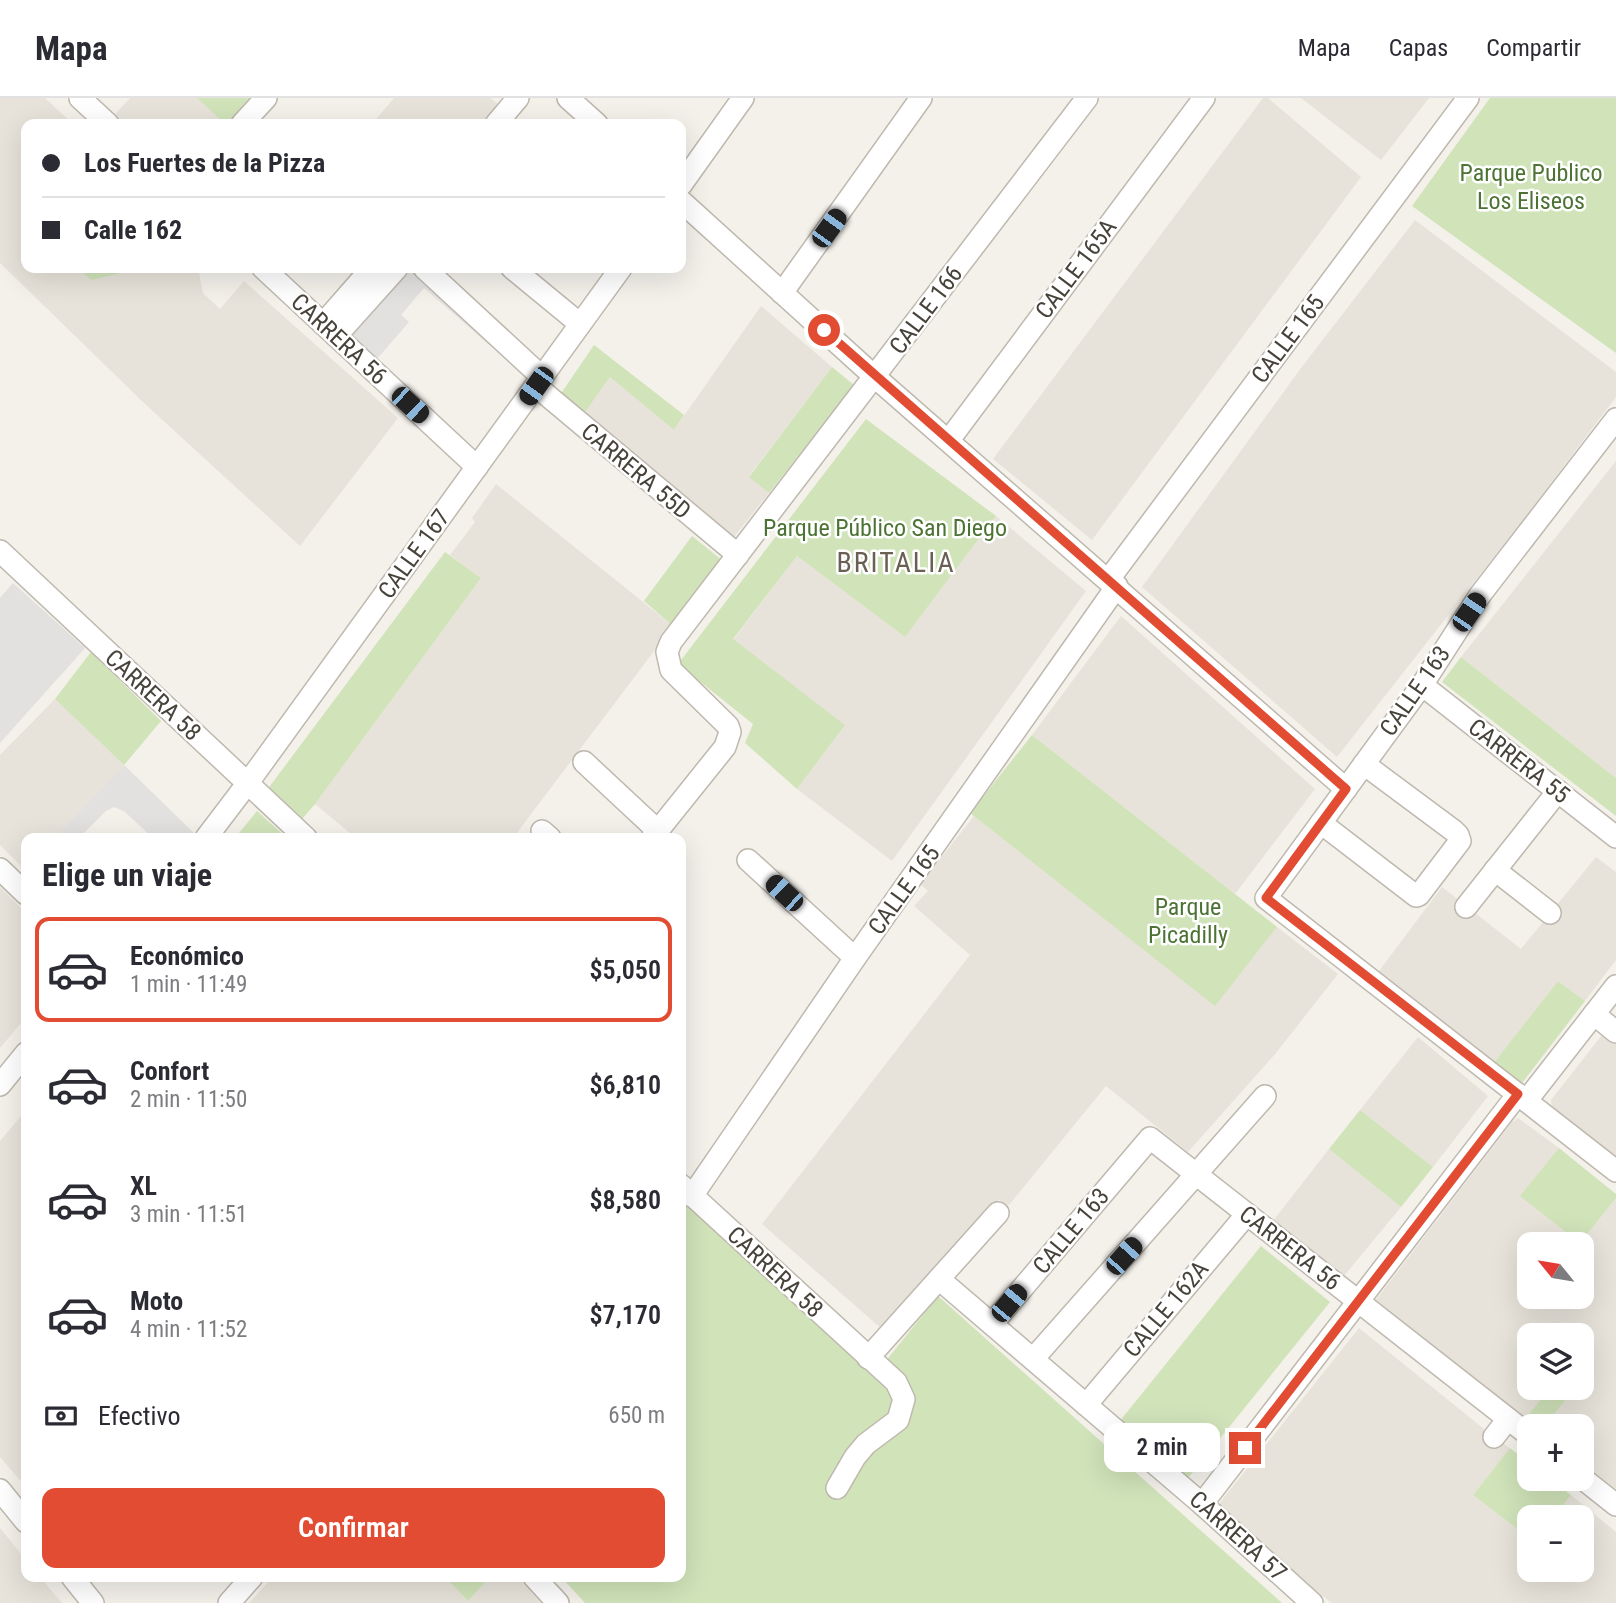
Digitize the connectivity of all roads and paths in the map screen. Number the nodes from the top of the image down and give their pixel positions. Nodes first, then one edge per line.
1 (80, 98) edge
2 (266, 98) edge
3 (518, 98) edge
4 (568, 98) edge
5 (743, 98) edge
6 (921, 98) edge
7 (1087, 98) edge
8 (1204, 98) edge
9 (1468, 98) edge
10 (103, 119) edge
11 (247, 119) edge
12 (500, 119) edge
13 (591, 119) edge
14 (686, 178) edge
15 (686, 206) edge
16 (268, 273) edge
17 (369, 273) edge
18 (392, 273) edge
19 (430, 273) edge
20 (518, 273) edge
21 (617, 273) edge
22 (782, 293) junction
23 (580, 324) junction
24 (330, 330) junction
25 (876, 377) junction
26 (539, 382) junction
27 (1616, 419) edge
28 (948, 440) junction
29 (477, 467) junction
30 (0, 551) edge
31 (737, 555) junction
32 (1113, 583) junction
33 (1422, 685) junction
34 (584, 762) dead end
35 (1364, 764) junction
36 (247, 784) junction
37 (1346, 789) junction
38 (1558, 791) junction
39 (1321, 823) junction
40 (210, 833) edge
41 (301, 833) edge
42 (654, 833) edge
43 (656, 833) edge
44 (1616, 837) edge
45 (748, 860) dead end
46 (0, 869) edge
47 (1495, 870) junction
48 (21, 889) edge
49 (1466, 907) dead end
50 (1550, 913) dead end
51 (855, 958) junction
52 (1616, 986) edge
53 (1594, 1014) junction
54 (1616, 1032) edge
55 (21, 1059) edge
56 (0, 1084) edge
57 (1265, 1096) dead end
58 (1522, 1097) junction
59 (1150, 1138) joint
60 (1616, 1171) edge
61 (1196, 1174) junction
62 (687, 1190) edge
63 (998, 1213) dead end
64 (1247, 1214) junction
65 (939, 1279) junction
66 (1358, 1301) junction
67 (992, 1324) junction
68 (868, 1358) junction
69 (1033, 1359) junction
70 (1086, 1405) junction
71 (1508, 1419) junction
72 (1517, 1426) edge
73 (1494, 1437) dead end
74 (837, 1488) dead end
75 (1594, 1488) edge
76 (0, 1490) edge
77 (1202, 1504) junction
78 (1616, 1505) edge
79 (21, 1516) edge
80 (76, 1582) edge
81 (247, 1582) edge
82 (539, 1582) edge
83 (93, 1603) edge
84 (229, 1603) edge
85 (558, 1603) edge
86 (1312, 1603) edge

1 - 10 street
2 - 11 street
3 - 12 street
4 - 13 street
5 - 14 street
6 - 22 street
7 - 25 street, CALLE 166
8 - 28 street, CALLE 165A
9 - 32 street, CALLE 165
15 - 22 street
16 - 24 street, CARRERA 56
17 - 24 street
18 - 24 street
19 - 26 street, CARRERA 55D
20 - 23 street
21 - 23 street, CALLE 167
22 - 25 street
23 - 26 street, CALLE 167
24 - 29 street, CARRERA 56
25 - 28 street
25 - 31 street, CALLE 166
26 - 29 street, CALLE 167
26 - 31 street, CARRERA 55D
27 - 33 street, CALLE 163
28 - 32 street
29 - 36 street, CALLE 167
30 - 36 street, CARRERA 58
31 - 43 street, CALLE 166
32 - 37 street
32 - 51 street, CALLE 165
33 - 35 street, CALLE 163
33 - 38 street, CARRERA 55
34 - 42 street
35 - 37 street, CALLE 163
35 - 39 street
36 - 40 street, CALLE 167
36 - 41 street, CARRERA 58
37 - 39 street, CALLE 163
38 - 44 street, CARRERA 55
38 - 47 street
39 - 58 street, CALLE 163
45 - 51 street
46 - 48 street
47 - 49 street
47 - 50 street
51 - 62 street, CALLE 165
52 - 53 street
53 - 54 street
53 - 58 street
55 - 56 street
57 - 61 street
58 - 60 street
58 - 66 street
59 - 61 street, CARRERA 56
59 - 67 street, CALLE 163
61 - 64 street, CARRERA 56
61 - 69 street
62 - 68 street, CARRERA 58
63 - 65 street
64 - 66 street, CARRERA 56
64 - 70 street, CALLE 162A
65 - 67 street, CARRERA 57
65 - 68 street
66 - 71 street, CARRERA 56
66 - 77 street
67 - 69 street, CARRERA 57
68 - 74 street, CARRERA 58
69 - 70 street, CARRERA 57
70 - 77 street, CARRERA 57
71 - 72 street, CARRERA 56
71 - 73 street
75 - 78 street
76 - 79 street
77 - 86 street, CARRERA 57
80 - 83 street
81 - 84 street
82 - 85 street

